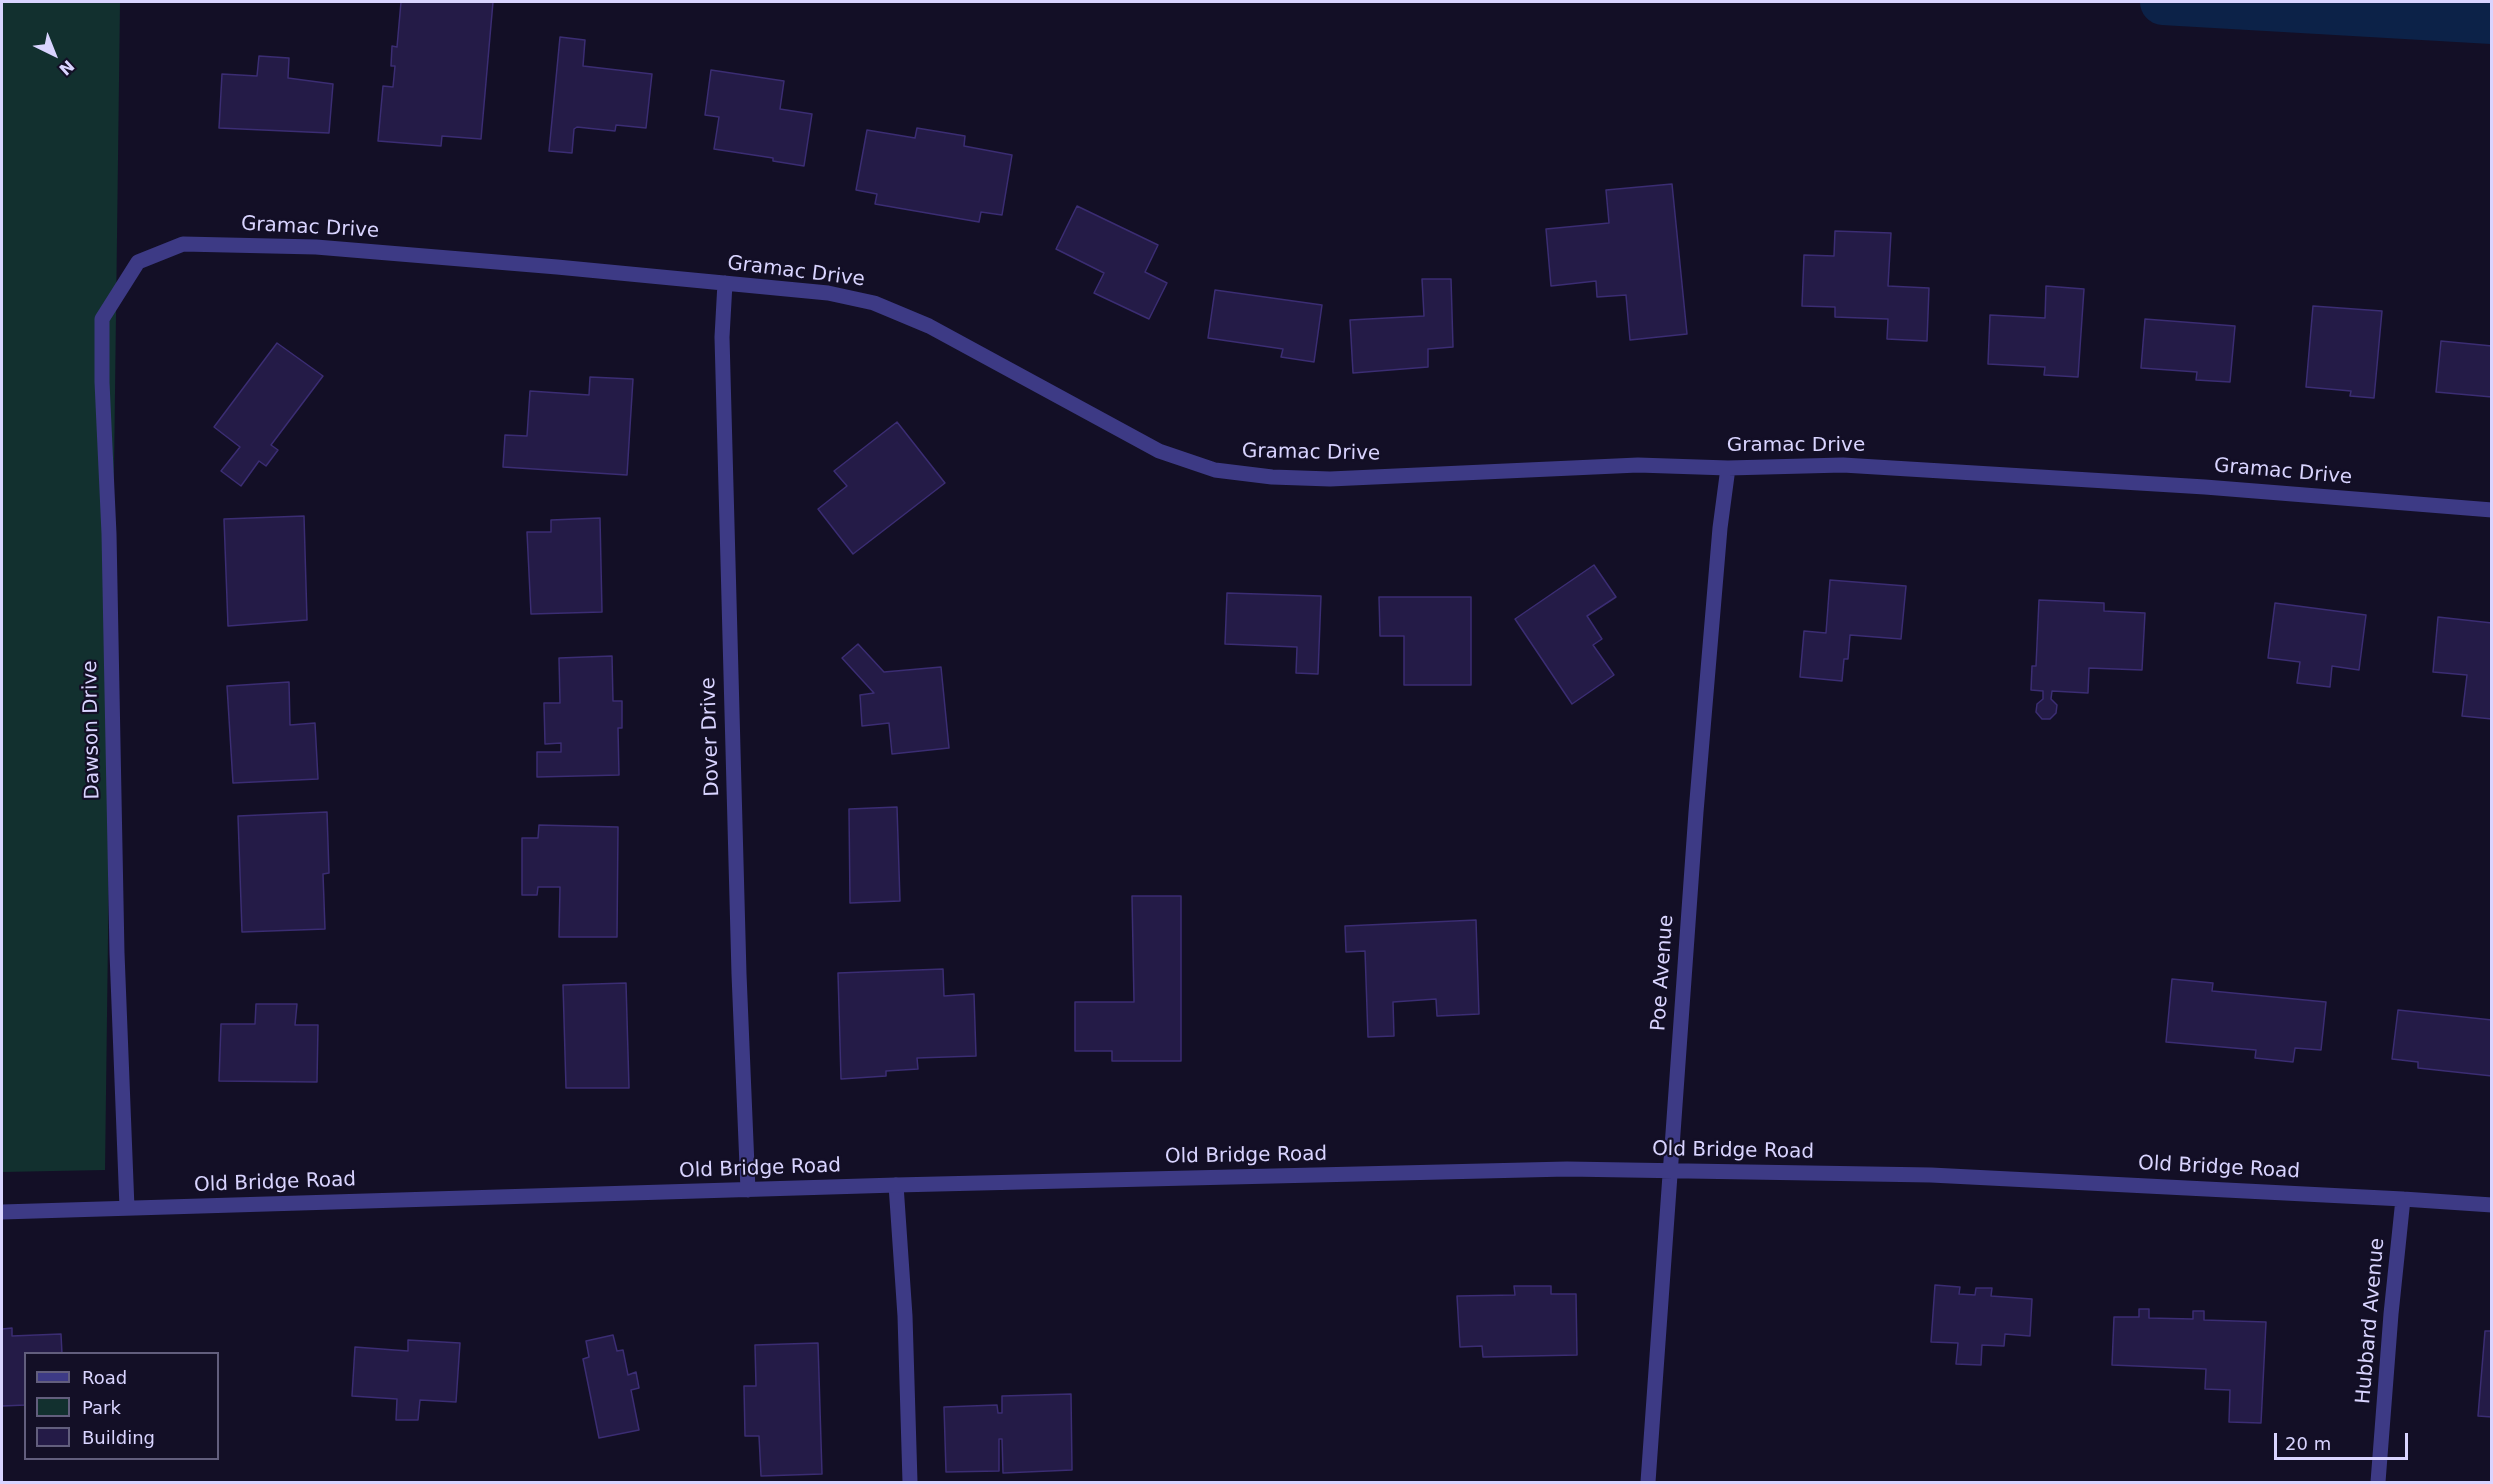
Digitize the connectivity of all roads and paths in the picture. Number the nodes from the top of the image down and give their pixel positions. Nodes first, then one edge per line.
1 (138, 262) joint
2 (725, 283) junction
3 (1728, 468) junction
4 (2492, 510) edge
5 (1670, 1171) junction
6 (896, 1185) junction
7 (748, 1190) junction
8 (2403, 1198) junction
9 (2492, 1205) edge
10 (127, 1208) junction
11 (2, 1212) edge
12 (910, 1482) edge
13 (1648, 1482) edge
14 (2378, 1482) edge

1 - 2 street, Gramac Drive
1 - 10 street, Dawson Drive
2 - 3 street, Gramac Drive
2 - 7 street, Dover Drive
3 - 4 street, Gramac Drive
3 - 5 street, Poe Avenue
5 - 6 street, Old Bridge Road
5 - 8 street, Old Bridge Road
5 - 13 street, Poe Avenue
6 - 7 street, Old Bridge Road
6 - 12 street
7 - 10 street, Old Bridge Road
8 - 9 street, Old Bridge Road
8 - 14 street, Hubbard Avenue
10 - 11 street, Old Bridge Road

